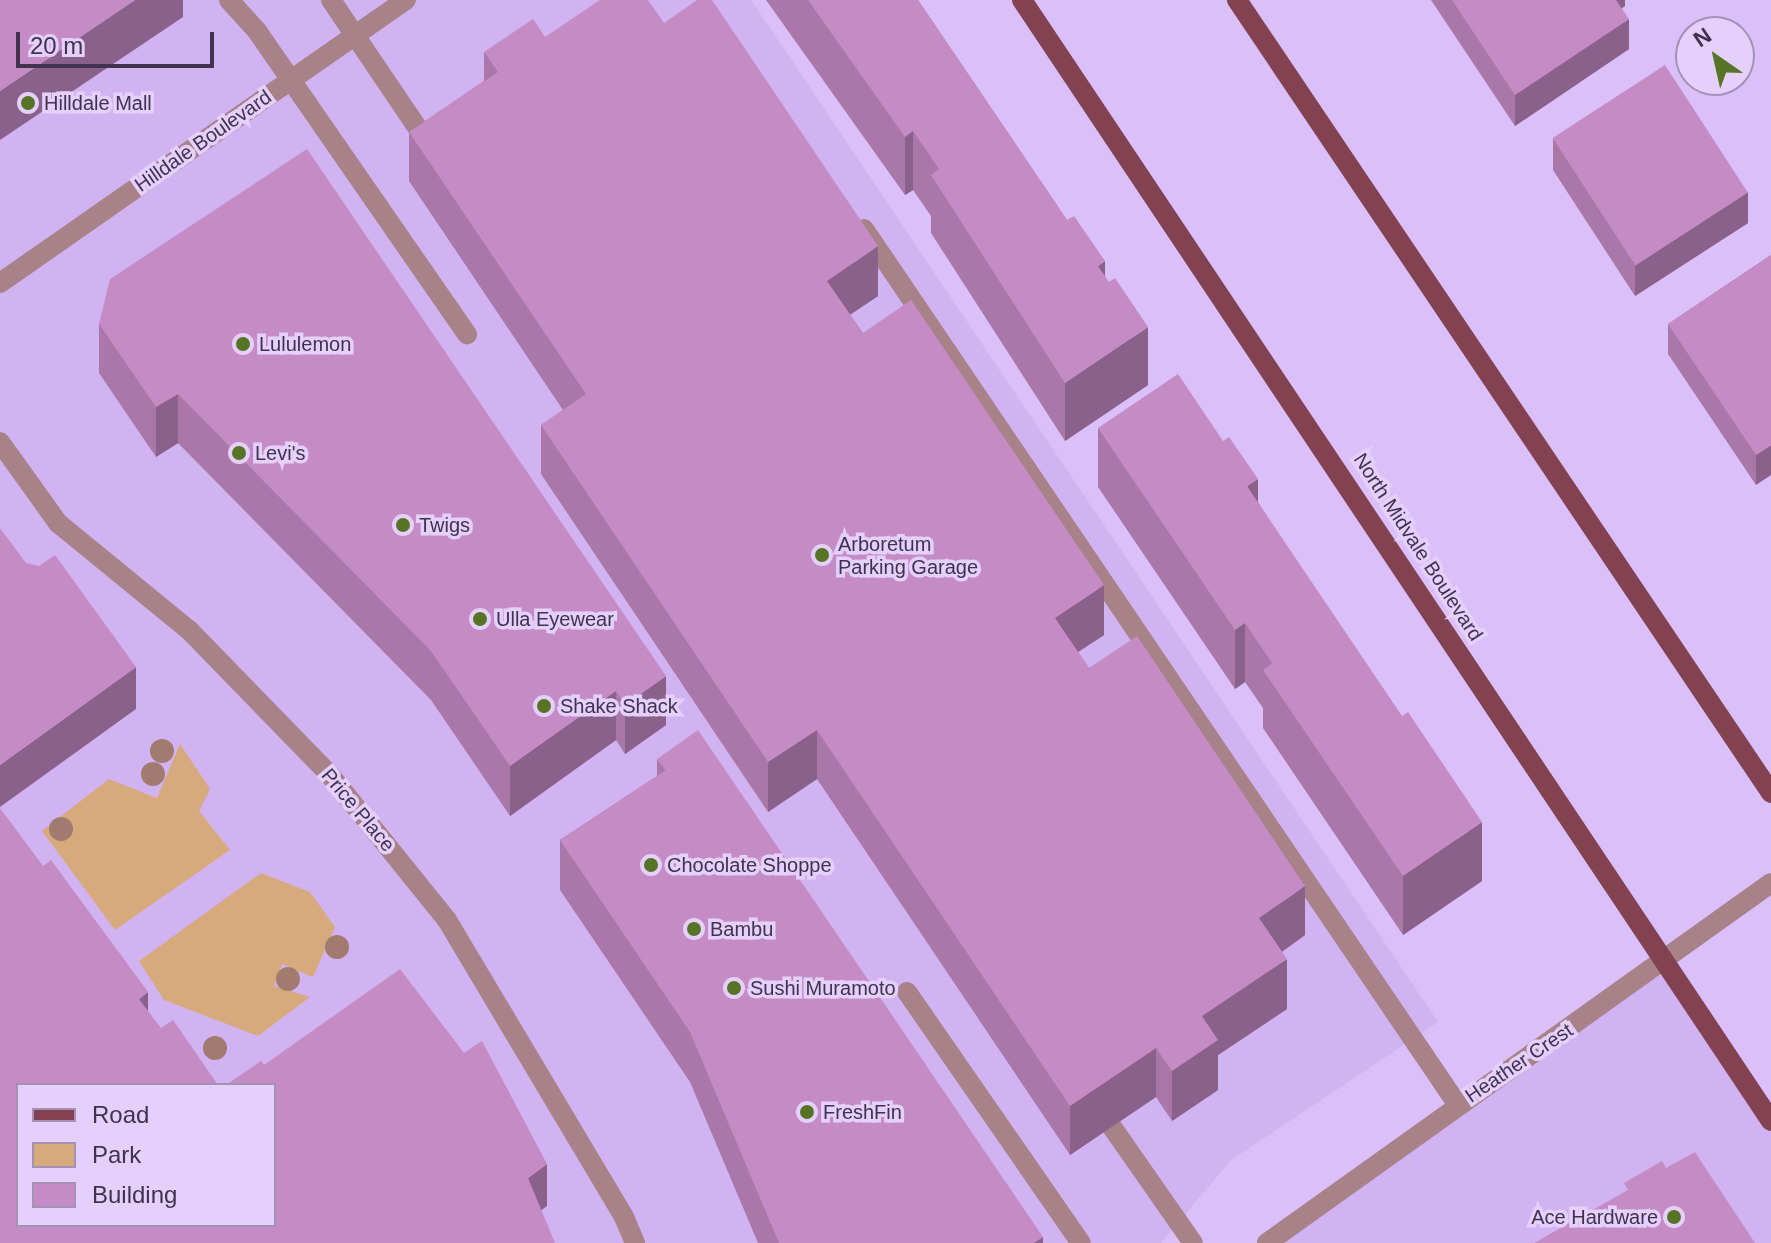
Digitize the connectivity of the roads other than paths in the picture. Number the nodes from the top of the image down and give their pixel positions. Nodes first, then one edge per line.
1 (229, 0) edge
2 (331, 0) edge
3 (406, 0) edge
4 (1022, 0) edge
5 (1237, 0) edge
6 (355, 35) junction
7 (291, 80) junction
8 (440, 160) edge
9 (851, 210) edge
10 (0, 283) edge
11 (467, 334) dead end
12 (0, 442) edge
13 (1771, 793) edge
14 (1771, 883) edge
15 (1664, 962) junction
16 (907, 992) dead end
17 (1457, 1104) junction
18 (1771, 1121) edge
19 (1112, 1127) edge
20 (635, 1243) edge
21 (1081, 1243) edge
22 (1193, 1243) edge
23 (1267, 1243) edge

1 - 7 street
2 - 6 street
3 - 6 street, Hilldale Boulevard
4 - 15 main road, North Midvale Boulevard
5 - 13 main road
6 - 7 street, Hilldale Boulevard
6 - 8 street
7 - 10 street, Hilldale Boulevard
7 - 11 street
9 - 17 street
12 - 20 street, Price Place
14 - 15 street, Heather Crest
15 - 17 street, Heather Crest
15 - 18 main road, North Midvale Boulevard
16 - 21 street
17 - 23 street, Heather Crest
19 - 22 street

